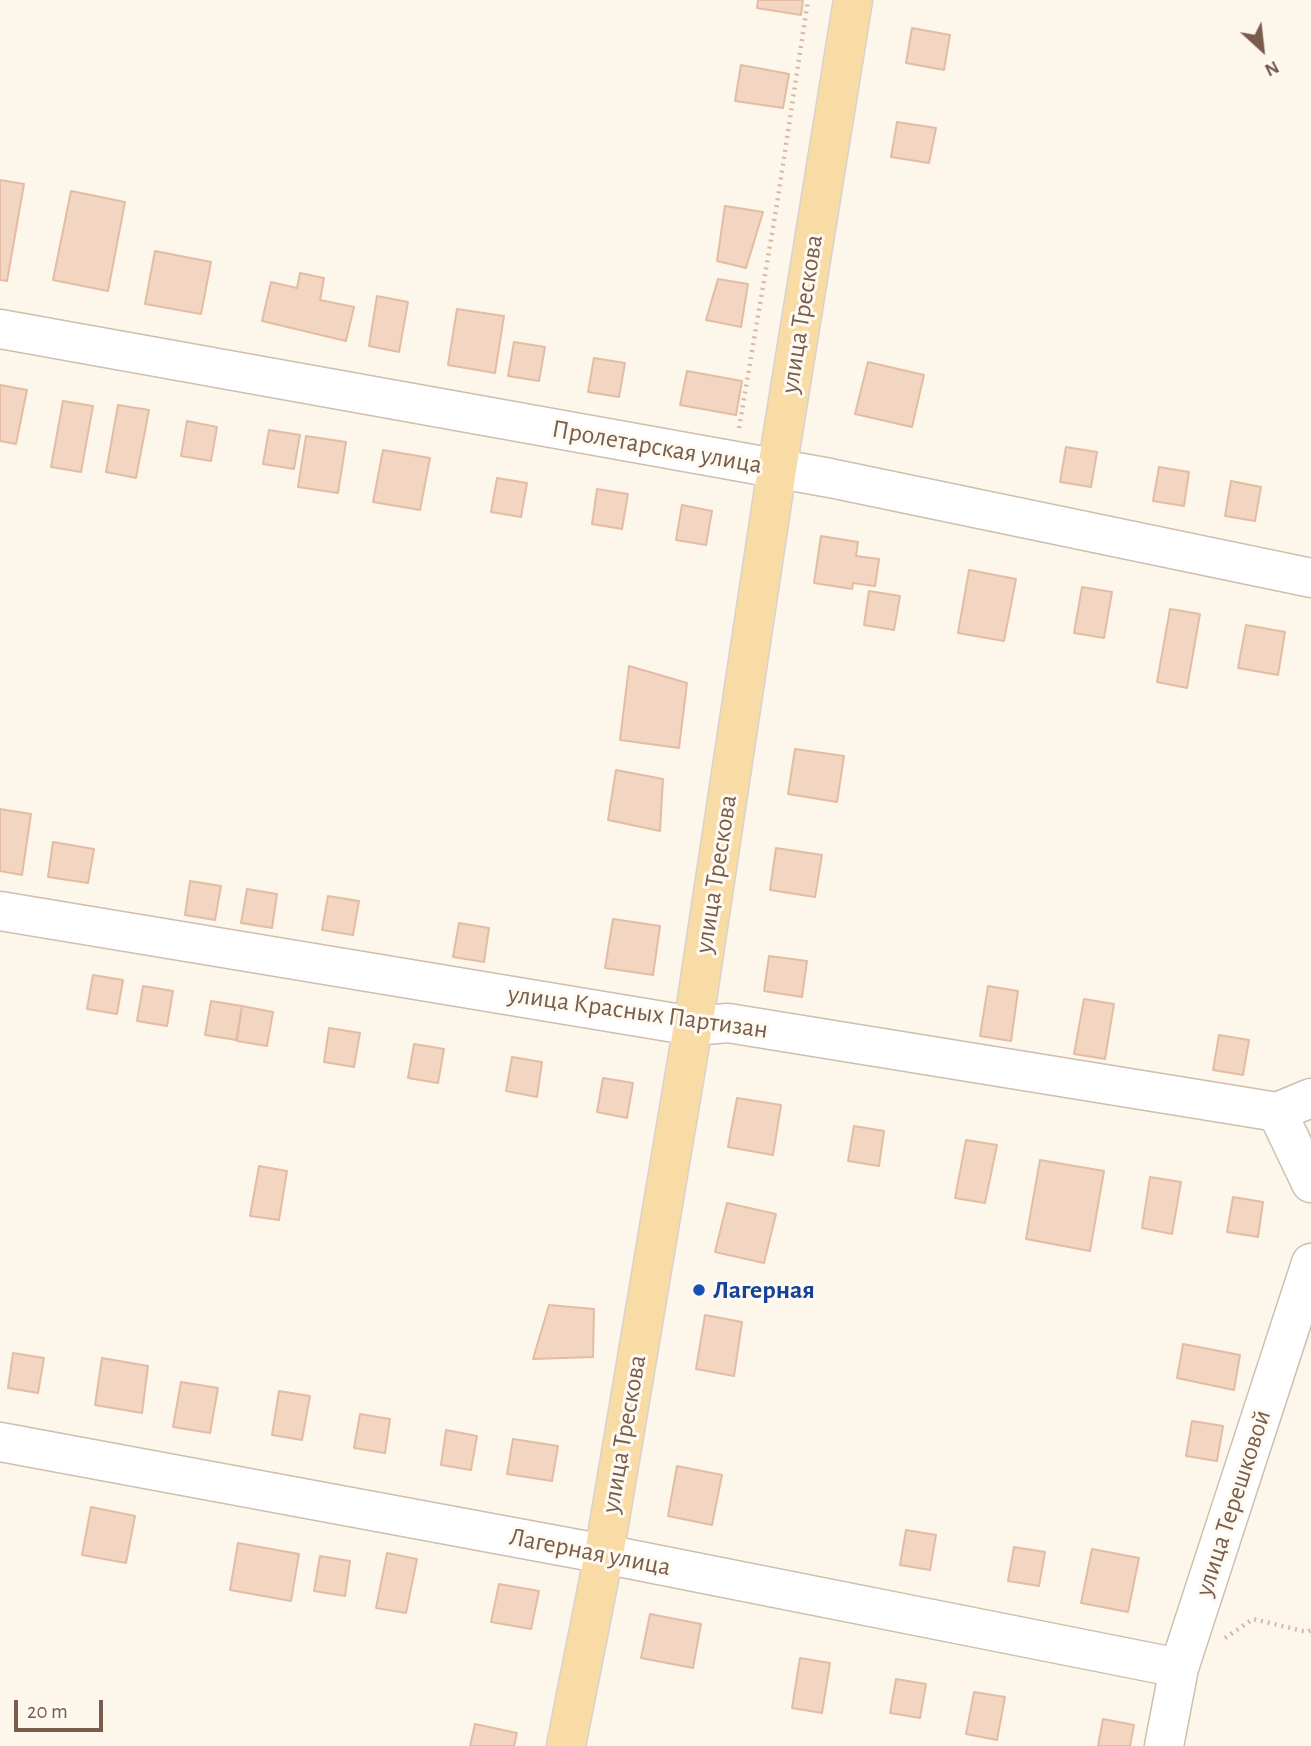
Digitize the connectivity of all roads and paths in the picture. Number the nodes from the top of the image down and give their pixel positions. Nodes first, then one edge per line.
1 (808, 0) edge
2 (853, 0) edge
3 (0, 329) edge
4 (733, 461) junction
5 (777, 469) junction
6 (1311, 578) edge
7 (0, 911) edge
8 (693, 1026) junction
9 (1294, 1105) edge
10 (1311, 1183) edge
11 (1311, 1263) edge
12 (0, 1442) edge
13 (604, 1554) junction
14 (1311, 1630) edge
15 (1222, 1640) dead end
16 (1179, 1668) junction
17 (566, 1746) edge
18 (1164, 1746) edge

1 - 4 path
2 - 5 main road, улица Трескова
3 - 4 street, Пролетарская улица
4 - 5 street, Пролетарская улица
5 - 6 street, Пролетарская улица
5 - 8 main road, улица Трескова
7 - 8 street, улица Красных Партизан
8 - 9 street, улица Красных Партизан
8 - 13 main road, улица Трескова
9 - 10 street, улица Красных Партизан
11 - 16 street, улица Терешковой
12 - 13 street, Лагерная улица
13 - 16 street, Лагерная улица
13 - 17 main road, улица Трескова
14 - 15 path
16 - 18 street, улица Терешковой

